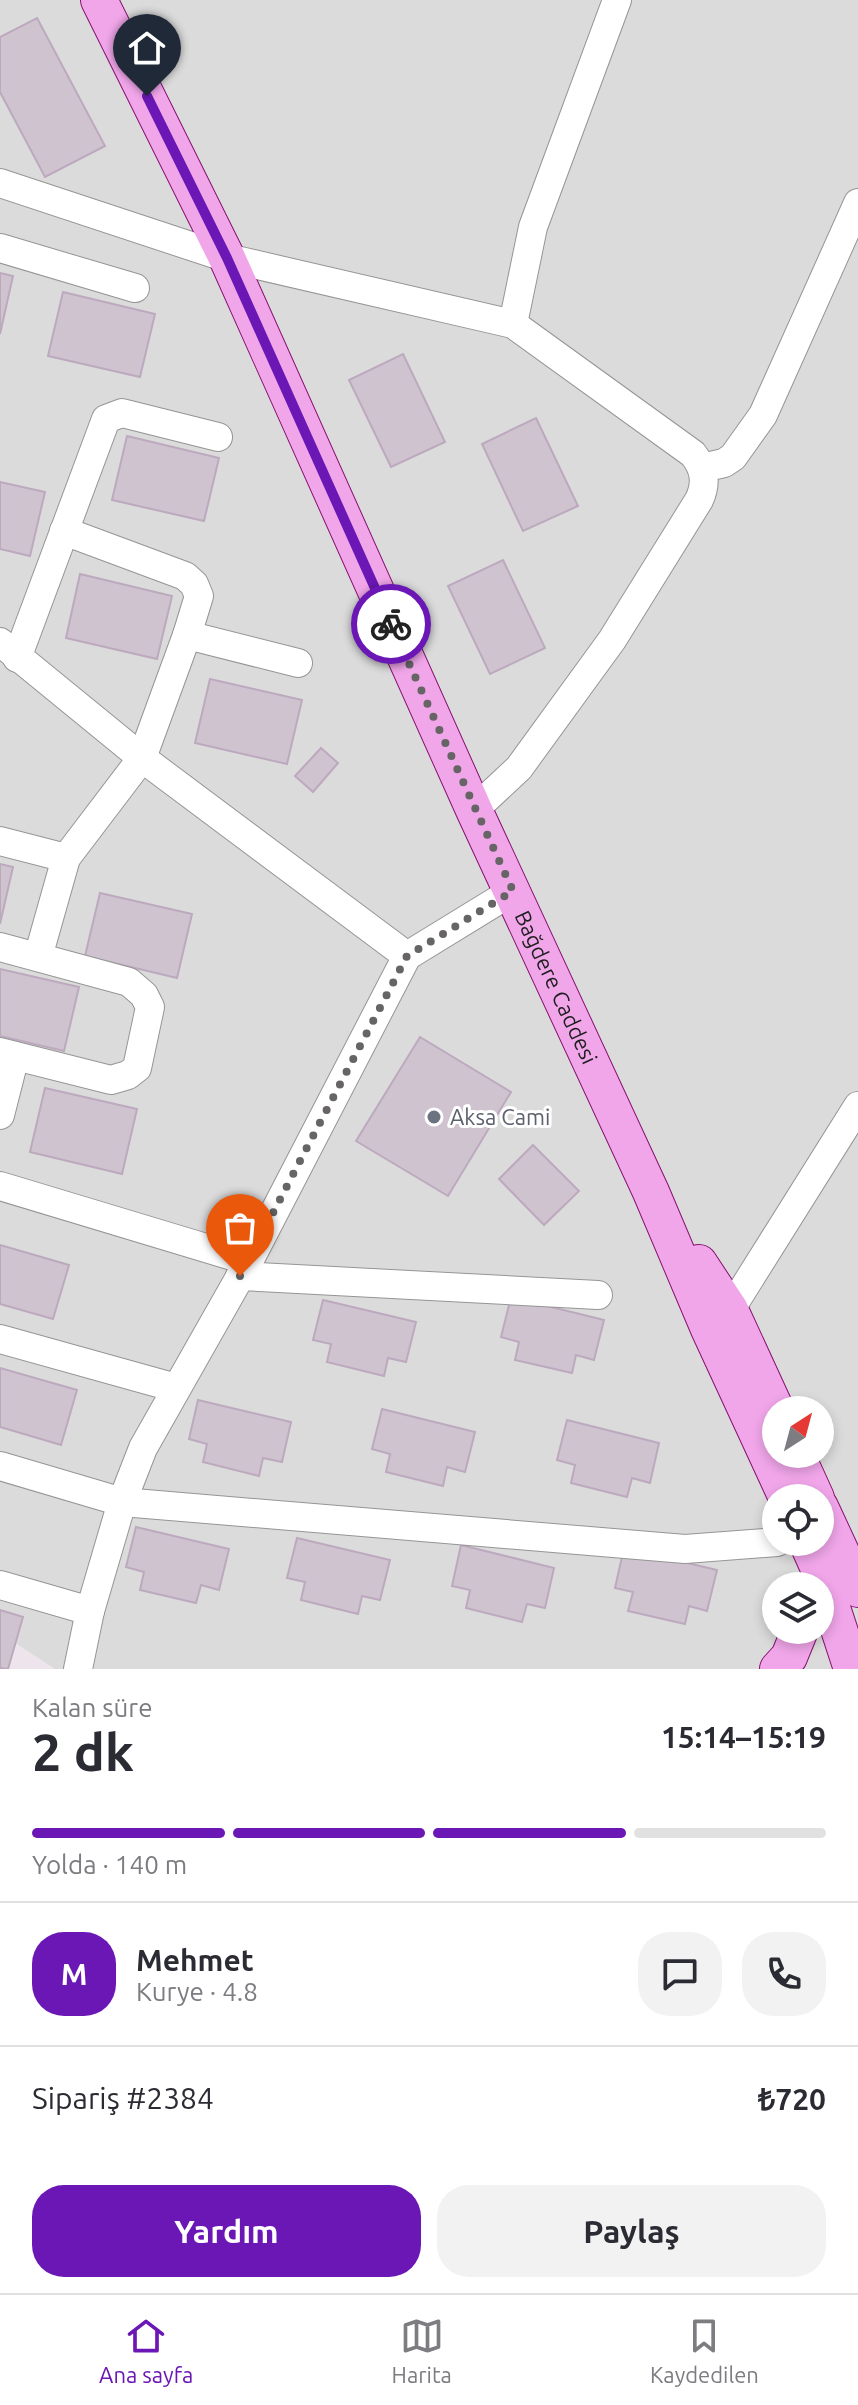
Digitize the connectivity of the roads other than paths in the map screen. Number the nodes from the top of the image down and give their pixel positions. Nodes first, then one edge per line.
1 (99, 0) edge
2 (617, 0) edge
3 (0, 183) edge
4 (858, 203) edge
5 (0, 248) edge
6 (227, 258) junction
7 (135, 288) dead end
8 (513, 324) junction
9 (218, 437) dead end
10 (702, 468) junction
11 (64, 531) junction
12 (187, 635) junction
13 (8, 650) edge
14 (298, 663) dead end
15 (142, 758) junction
16 (474, 810) junction
17 (0, 841) edge
18 (66, 858) junction
19 (513, 891) junction
20 (0, 947) edge
21 (407, 956) junction
22 (38, 957) junction
23 (8, 1054) edge
24 (858, 1106) edge
25 (0, 1115) edge
26 (0, 1186) edge
27 (244, 1268) junction
28 (598, 1295) dead end
29 (720, 1319) junction
30 (0, 1339) edge
31 (176, 1388) junction
32 (767, 1396) edge
33 (0, 1466) edge
34 (782, 1484) edge
35 (122, 1502) junction
36 (834, 1537) edge
37 (762, 1543) edge
38 (814, 1566) edge
39 (0, 1585) edge
40 (858, 1589) edge
41 (90, 1611) junction
42 (794, 1644) edge
43 (78, 1669) edge
44 (778, 1669) edge
45 (852, 1669) edge

1 - 6 main road, Bağdere Caddesi
2 - 8 street
3 - 6 street
4 - 10 street
5 - 7 street
6 - 8 street
6 - 16 main road, Bağdere Caddesi
8 - 10 street
9 - 11 street
10 - 16 street
11 - 12 street
11 - 13 street
12 - 14 street
12 - 15 street
13 - 15 street
15 - 18 street
15 - 21 street
16 - 19 main road, Bağdere Caddesi
17 - 18 street
18 - 22 street
19 - 21 street
19 - 29 main road, Bağdere Caddesi
20 - 22 street
21 - 27 street
22 - 23 street
23 - 25 street
24 - 29 street
26 - 27 street
27 - 28 street
27 - 31 street
29 - 32 main road, Bağdere Caddesi
29 - 34 main road, Bağdere Caddesi
30 - 31 street
31 - 35 street
33 - 35 street
35 - 37 street
35 - 41 street
36 - 40 main road
38 - 45 main road
39 - 41 street
41 - 43 street
42 - 44 main road

